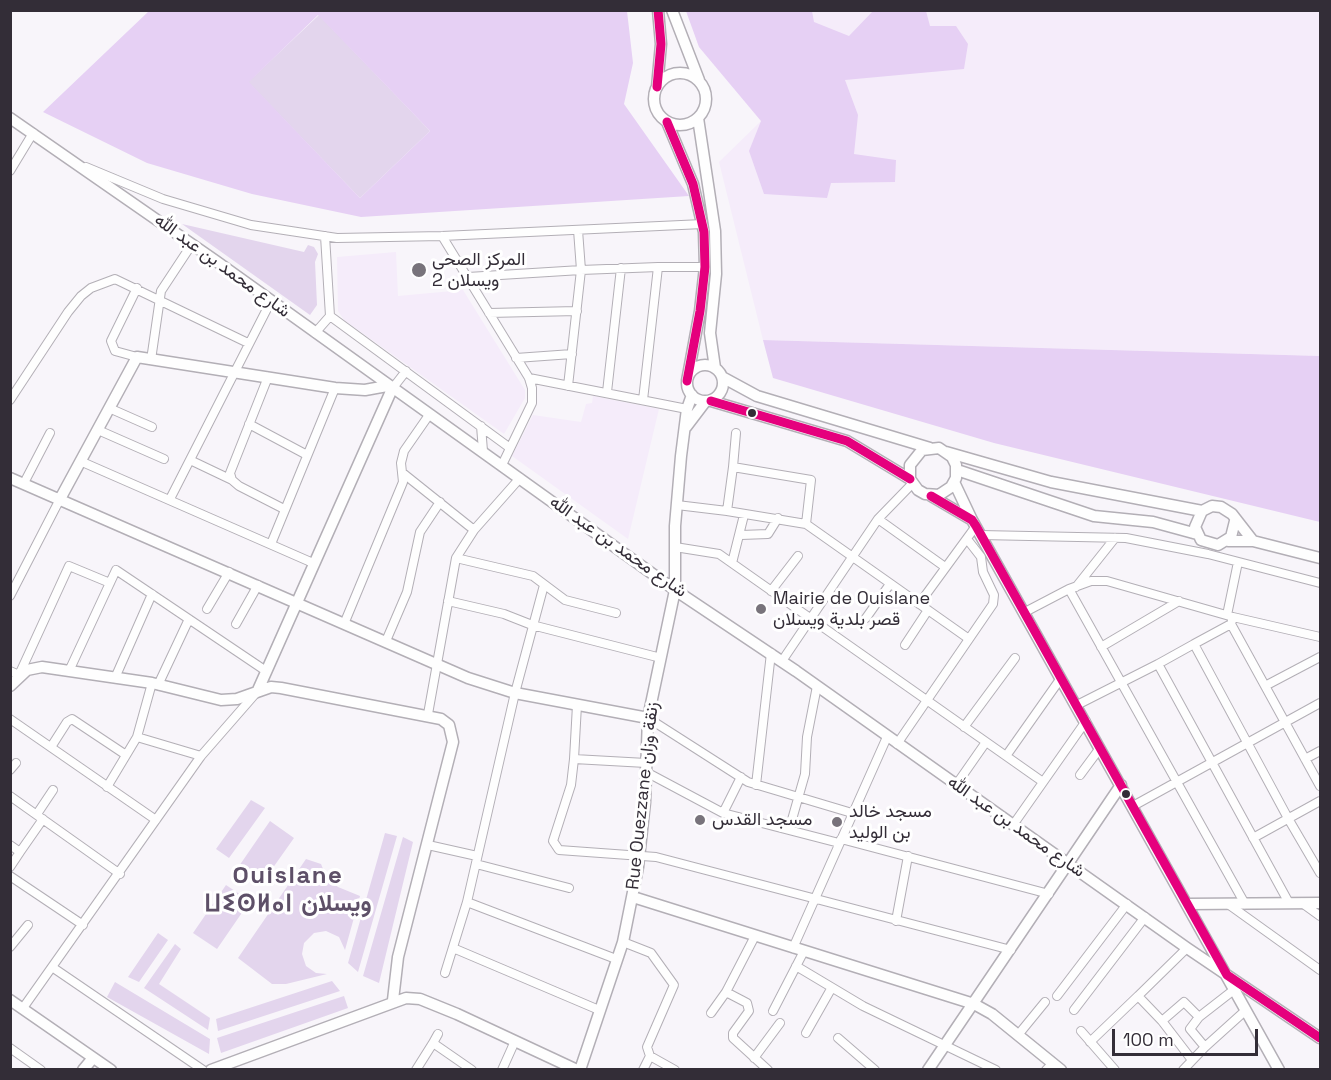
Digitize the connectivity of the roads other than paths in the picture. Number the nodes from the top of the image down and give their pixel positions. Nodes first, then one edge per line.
1 (658, 10) edge
2 (672, 10) edge
3 (699, 80) junction
4 (657, 87) junction
5 (10, 118) edge
6 (698, 118) junction
7 (667, 122) junction
8 (33, 133) junction
9 (74, 162) junction
10 (10, 171) edge
11 (704, 224) junction
12 (578, 230) junction
13 (325, 236) junction
14 (442, 236) junction
15 (192, 244) junction
16 (658, 267) junction
17 (705, 267) junction
18 (621, 268) junction
19 (580, 270) junction
20 (468, 277) junction
21 (137, 288) junction
22 (159, 299) junction
23 (272, 301) junction
24 (577, 311) junction
25 (489, 313) junction
26 (330, 316) junction
27 (315, 333) junction
28 (248, 343) junction
29 (572, 354) junction
30 (138, 357) junction
31 (516, 358) junction
32 (151, 360) junction
33 (714, 368) junction
34 (405, 371) junction
35 (234, 372) junction
36 (268, 377) junction
37 (722, 377) junction
38 (529, 378) junction
39 (687, 381) junction
40 (568, 386) junction
41 (390, 387) junction
42 (335, 388) junction
43 (607, 392) junction
44 (692, 395) junction
45 (10, 400) edge
46 (643, 400) junction
47 (708, 401) junction
48 (109, 408) junction
49 (687, 409) junction
50 (429, 415) junction
51 (249, 424) junction
52 (481, 426) junction
53 (152, 427) dead end
54 (685, 427) junction
55 (98, 430) junction
56 (50, 433) dead end
57 (736, 433) dead end
58 (510, 448) junction
59 (930, 448) junction
60 (483, 451) junction
61 (946, 452) junction
62 (307, 455) junction
63 (164, 459) dead end
64 (190, 460) junction
65 (80, 461) junction
66 (502, 465) junction
67 (733, 467) junction
68 (957, 470) junction
69 (404, 474) junction
70 (10, 478) edge
71 (520, 478) junction
72 (232, 480) junction
73 (911, 482) junction
74 (954, 482) junction
75 (24, 483) junction
76 (931, 496) junction
77 (60, 499) junction
78 (170, 500) junction
79 (440, 502) junction
80 (677, 505) junction
81 (284, 509) junction
82 (726, 511) junction
83 (1202, 511) junction
84 (744, 515) junction
85 (778, 518) junction
86 (878, 519) junction
87 (1234, 521) junction
88 (806, 524) junction
89 (976, 527) junction
90 (474, 530) junction
91 (1197, 534) junction
92 (741, 535) junction
93 (966, 538) junction
94 (1115, 538) junction
95 (1228, 541) junction
96 (1253, 541) junction
97 (271, 544) junction
98 (675, 547) junction
99 (798, 556) dead end
100 (853, 557) junction
101 (456, 558) junction
102 (1320, 558) edge
103 (1238, 562) junction
104 (313, 563) junction
105 (732, 563) junction
106 (945, 567) junction
107 (229, 572) junction
108 (110, 583) junction
109 (1320, 583) edge
110 (890, 584) junction
111 (258, 585) junction
112 (544, 585) junction
113 (1073, 588) junction
114 (675, 590) junction
115 (771, 591) junction
116 (152, 594) junction
117 (10, 596) edge
118 (448, 601) junction
119 (1179, 602) junction
120 (297, 603) junction
121 (919, 604) junction
122 (207, 609) dead end
123 (928, 610) junction
124 (1025, 612) junction
125 (616, 613) dead end
126 (866, 618) dead end
127 (1230, 618) junction
128 (189, 619) junction
129 (812, 619) junction
130 (236, 624) dead end
131 (344, 624) junction
132 (532, 625) junction
133 (1320, 637) edge
134 (969, 639) junction
135 (386, 641) junction
136 (1194, 644) junction
137 (905, 645) dead end
138 (1101, 647) junction
139 (771, 654) junction
140 (1320, 657) edge
141 (661, 658) junction
142 (1016, 658) dead end
143 (782, 661) junction
144 (1158, 664) junction
145 (437, 665) junction
146 (69, 671) junction
147 (266, 671) junction
148 (15, 673) edge
149 (115, 678) junction
150 (1061, 678) junction
151 (1121, 683) junction
152 (155, 684) junction
153 (10, 686) edge
154 (817, 686) junction
155 (1265, 686) junction
156 (258, 690) junction
157 (515, 693) junction
158 (926, 700) junction
159 (1320, 703) edge
160 (577, 705) junction
161 (1077, 705) junction
162 (428, 714) junction
163 (648, 718) junction
164 (10, 719) edge
165 (1086, 721) junction
166 (1285, 722) junction
167 (964, 726) junction
168 (137, 737) junction
169 (887, 737) junction
170 (986, 742) junction
171 (1247, 743) junction
172 (897, 744) junction
173 (51, 747) junction
174 (1100, 748) junction
175 (1320, 751) edge
176 (126, 755) junction
177 (201, 756) junction
178 (1006, 756) junction
179 (574, 759) junction
180 (1305, 759) junction
181 (1212, 763) junction
182 (646, 768) junction
183 (1080, 776) dead end
184 (741, 777) junction
185 (1043, 782) junction
186 (1176, 782) junction
187 (756, 785) junction
188 (1121, 785) junction
189 (956, 786) junction
190 (1320, 786) edge
191 (107, 787) junction
192 (53, 790) dead end
193 (10, 796) edge
194 (800, 798) junction
195 (1320, 801) edge
196 (1133, 806) junction
197 (723, 813) junction
198 (852, 813) junction
199 (40, 816) junction
200 (156, 820) junction
201 (1289, 820) junction
202 (1013, 825) junction
203 (789, 830) junction
204 (1253, 838) junction
205 (840, 841) junction
206 (10, 845) edge
207 (428, 845) junction
208 (20, 852) junction
209 (639, 856) junction
210 (908, 856) junction
211 (476, 860) junction
212 (1068, 863) junction
213 (10, 867) edge
214 (1320, 873) edge
215 (120, 874) junction
216 (10, 876) edge
217 (569, 888) dead end
218 (1049, 894) junction
219 (633, 897) junction
220 (814, 899) junction
221 (467, 902) junction
222 (1289, 903) junction
223 (1302, 903) junction
224 (1320, 903) edge
225 (1127, 904) junction
226 (1187, 904) junction
227 (1228, 904) junction
228 (1245, 904) junction
229 (1320, 916) edge
230 (1145, 917) junction
231 (896, 921) junction
232 (28, 925) dead end
233 (83, 925) junction
234 (755, 936) junction
235 (623, 942) junction
236 (10, 947) edge
237 (453, 948) junction
238 (1187, 948) junction
239 (798, 950) junction
240 (1011, 950) junction
241 (616, 958) junction
242 (796, 966) junction
243 (52, 967) junction
244 (1320, 970) edge
245 (445, 973) dead end
246 (1227, 975) junction
247 (831, 989) junction
248 (1235, 989) junction
249 (726, 992) junction
250 (1057, 996) dead end
251 (1138, 996) junction
252 (10, 1000) edge
253 (393, 1000) junction
254 (1045, 1002) dead end
255 (974, 1004) junction
256 (23, 1008) junction
257 (599, 1010) junction
258 (1074, 1010) dead end
259 (1246, 1010) junction
260 (773, 1011) dead end
261 (711, 1013) dead end
262 (1199, 1017) junction
263 (1161, 1021) junction
264 (780, 1023) dead end
265 (1081, 1031) dead end
266 (806, 1033) dead end
267 (438, 1034) dead end
268 (1018, 1035) junction
269 (838, 1038) dead end
270 (1320, 1038) edge
271 (515, 1041) junction
272 (1090, 1042) junction
273 (433, 1043) junction
274 (947, 1045) junction
275 (1205, 1047) junction
276 (10, 1048) edge
277 (650, 1056) junction
278 (93, 1058) junction
279 (754, 1058) junction
280 (1192, 1060) junction
281 (1053, 1067) edge
282 (929, 1069) edge
283 (42, 1070) edge
284 (83, 1070) edge
285 (111, 1070) edge
286 (203, 1070) edge
287 (211, 1070) edge
288 (416, 1070) edge
289 (472, 1070) edge
290 (502, 1070) edge
291 (579, 1070) edge
292 (643, 1070) edge
293 (675, 1070) edge
294 (768, 1070) edge
295 (875, 1070) edge
296 (996, 1070) edge
297 (1115, 1070) edge
298 (1183, 1070) edge
299 (1279, 1070) edge

1 - 4 street
2 - 3 street
3 - 4 street
3 - 6 street
4 - 7 street
5 - 8 street, شارع محمد بن عبد الله
6 - 7 street
6 - 33 street
7 - 11 street
8 - 9 street, شارع محمد بن عبد الله
8 - 10 street
9 - 13 street
9 - 15 street, شارع محمد بن عبد الله
11 - 12 street
11 - 17 street
12 - 14 street
12 - 19 street
13 - 14 street
13 - 26 street
14 - 20 street
15 - 22 street
15 - 23 street, شارع محمد بن عبد الله
16 - 17 street
16 - 18 street
16 - 46 street
17 - 39 street
18 - 19 street
18 - 43 street
19 - 20 street
19 - 24 street
20 - 25 street
21 - 22 street
21 - 30 street
21 - 45 street
22 - 28 street
22 - 32 street
23 - 27 street, شارع محمد بن عبد الله
23 - 28 street
24 - 25 street
24 - 29 street
25 - 31 street
26 - 27 street
26 - 34 street
27 - 41 street, شارع محمد بن عبد الله
28 - 35 street
29 - 31 street
29 - 40 street
30 - 32 street
30 - 48 street
31 - 38 street
32 - 35 street
33 - 37 street
33 - 39 street
34 - 41 street
34 - 52 street
35 - 36 street
35 - 64 street
36 - 42 street
36 - 51 street
37 - 47 street
37 - 59 street
38 - 40 street
38 - 58 street
39 - 44 street
40 - 43 street
41 - 42 street
41 - 50 street, شارع محمد بن عبد الله
41 - 104 street
42 - 62 street
43 - 46 street
44 - 47 street
44 - 49 street, Rue Ouezzane زنقة وزان
46 - 49 street
47 - 54 street
47 - 73 street
48 - 53 street
48 - 55 street
49 - 54 street, Rue Ouezzane زنقة وزان
50 - 60 street, شارع محمد بن عبد الله
50 - 69 street
51 - 62 street
51 - 72 street
52 - 58 street
52 - 60 street
54 - 80 street, Rue Ouezzane زنقة وزان
55 - 63 street
55 - 65 street
56 - 75 street
57 - 67 street
58 - 66 street
59 - 61 street
59 - 73 street
60 - 66 street, شارع محمد بن عبد الله
61 - 68 street
61 - 83 street
62 - 81 street
64 - 72 street
64 - 78 street
65 - 77 street
65 - 78 street
66 - 71 street, شارع محمد بن عبد الله
67 - 82 street
67 - 88 street
68 - 74 street
68 - 91 street
69 - 79 street
69 - 131 street
70 - 75 street
71 - 90 street
71 - 114 street, شارع محمد بن عبد الله
72 - 81 street
73 - 76 street
73 - 86 street
74 - 76 street
74 - 89 street
75 - 77 street
76 - 89 street
77 - 107 street
77 - 117 street
78 - 97 street
79 - 90 street
79 - 135 street
80 - 82 street
80 - 98 street, Rue Ouezzane زنقة وزان
81 - 97 street
82 - 84 street
83 - 87 street
83 - 91 street
84 - 85 street
84 - 92 street
85 - 88 street
85 - 92 street
86 - 100 street
86 - 106 street
87 - 95 street
87 - 96 street
88 - 100 street
89 - 93 street
89 - 94 street
89 - 124 street
90 - 101 street
91 - 95 street
92 - 105 street
93 - 106 street
93 - 134 street
94 - 103 street
94 - 113 street
95 - 96 street
96 - 102 street
97 - 104 street
98 - 105 street
98 - 114 street, Rue Ouezzane زنقة وزان
99 - 115 street
100 - 110 street
100 - 129 street
101 - 112 street
101 - 118 street
103 - 109 street
103 - 127 street
104 - 120 street
105 - 115 street
106 - 121 street
107 - 111 street
107 - 122 street
108 - 116 street
108 - 146 street
108 - 148 street
110 - 121 street
110 - 126 street
111 - 120 street
111 - 130 street
112 - 125 street
112 - 132 street
113 - 119 street
113 - 124 street
113 - 138 street
114 - 139 street, شارع محمد بن عبد الله
114 - 141 street, Rue Ouezzane زنقة وزان
115 - 129 street
116 - 128 street
116 - 149 street
118 - 132 street
118 - 145 street
119 - 127 street
119 - 138 street
120 - 131 street
120 - 147 street
121 - 123 street
123 - 134 street
123 - 137 street
124 - 150 street
127 - 133 street
127 - 136 street
127 - 155 street
128 - 147 street
128 - 152 street
129 - 143 street
129 - 158 street
131 - 135 street
132 - 141 street
132 - 157 street
134 - 158 street
135 - 145 street
136 - 144 street
136 - 171 street
138 - 151 street
139 - 143 street, شارع محمد بن عبد الله
139 - 187 street
140 - 155 street
141 - 163 street, Rue Ouezzane زنقة وزان
142 - 167 street
143 - 154 street, شارع محمد بن عبد الله
144 - 151 street
144 - 181 street
145 - 157 street
145 - 162 street
146 - 148 street
146 - 149 street
147 - 156 street
148 - 153 street
149 - 152 street
150 - 161 street
150 - 178 street
151 - 161 street
151 - 186 street
152 - 156 street
152 - 168 street
154 - 169 street, شارع محمد بن عبد الله
154 - 194 street
155 - 166 street
156 - 162 street
156 - 177 street
157 - 160 street
157 - 211 street
158 - 167 street
158 - 172 street
159 - 166 street
160 - 163 street
160 - 179 street
161 - 165 street
162 - 207 street
163 - 182 street, Rue Ouezzane زنقة وزان
163 - 184 street
164 - 173 street
165 - 174 street
165 - 185 street
166 - 171 street
166 - 180 street
167 - 170 street
168 - 176 street
168 - 177 street
169 - 172 street, شارع محمد بن عبد الله
169 - 198 street
170 - 178 street
170 - 189 street
171 - 181 street
171 - 201 street
172 - 189 street, شارع محمد بن عبد الله
173 - 176 street
173 - 191 street
174 - 183 street
174 - 188 street
175 - 180 street
176 - 191 street
177 - 200 street
178 - 185 street
179 - 182 street
179 - 209 street
180 - 190 street
181 - 186 street
181 - 204 street
182 - 197 street
182 - 209 street, Rue Ouezzane زنقة وزان
184 - 187 street
184 - 197 street
185 - 202 street
186 - 196 street
186 - 228 street
187 - 194 street
188 - 196 street
188 - 212 street
189 - 202 street, شارع محمد بن عبد الله
191 - 200 street
192 - 199 street
193 - 199 street
194 - 198 street
194 - 203 street
195 - 201 street
196 - 226 street
197 - 203 street
198 - 205 street
199 - 208 street
199 - 215 street
200 - 215 street
201 - 204 street
201 - 214 street
202 - 212 street, شارع محمد بن عبد الله
203 - 205 street
204 - 222 street
205 - 210 street
205 - 220 street
206 - 208 street
207 - 211 street
207 - 253 street
208 - 213 street
209 - 219 street, Rue Ouezzane زنقة وزان
209 - 220 street
210 - 218 street
210 - 231 street
211 - 217 street
211 - 221 street
212 - 218 street
212 - 225 street, شارع محمد بن عبد الله
215 - 233 street
216 - 233 street
218 - 240 street
219 - 234 street
219 - 235 street, Rue Ouezzane زنقة وزان
220 - 231 street
220 - 239 street
221 - 237 street
221 - 241 street
222 - 223 street
222 - 228 street
223 - 224 street
223 - 229 street
225 - 230 street, شارع محمد بن عبد الله
225 - 250 street
226 - 227 street
226 - 246 street
227 - 228 street
227 - 244 street
230 - 238 street, شارع محمد بن عبد الله
230 - 258 street
231 - 240 street
232 - 236 street
233 - 243 street
234 - 239 street
234 - 249 street
235 - 241 street, Rue Ouezzane زنقة وزان
235 - 277 street
237 - 245 street
237 - 257 street
238 - 246 street, شارع محمد بن عبد الله
238 - 251 street
239 - 242 street
239 - 255 street
240 - 255 street
241 - 257 street, Rue Ouezzane زنقة وزان
242 - 247 street
242 - 260 street
243 - 256 street
243 - 286 street
246 - 248 street
246 - 270 street, شارع محمد بن عبد الله
247 - 266 street
247 - 274 street
248 - 259 street
248 - 262 street
249 - 261 street
249 - 279 street
251 - 263 street
251 - 272 street
252 - 256 street
253 - 271 street
253 - 287 street
254 - 268 street
255 - 268 street
255 - 274 street
256 - 278 street
257 - 291 street, Rue Ouezzane زنقة وزان
259 - 275 street
259 - 299 street
262 - 263 street
262 - 275 street
263 - 280 street
264 - 279 street
265 - 272 street
267 - 273 street
268 - 281 street
269 - 295 street
271 - 290 street
271 - 291 street
272 - 297 street
273 - 288 street
273 - 289 street
274 - 282 street
274 - 296 street
275 - 280 street
276 - 283 street
277 - 292 street
277 - 293 street
278 - 284 street
278 - 285 street
279 - 294 street
280 - 298 street

